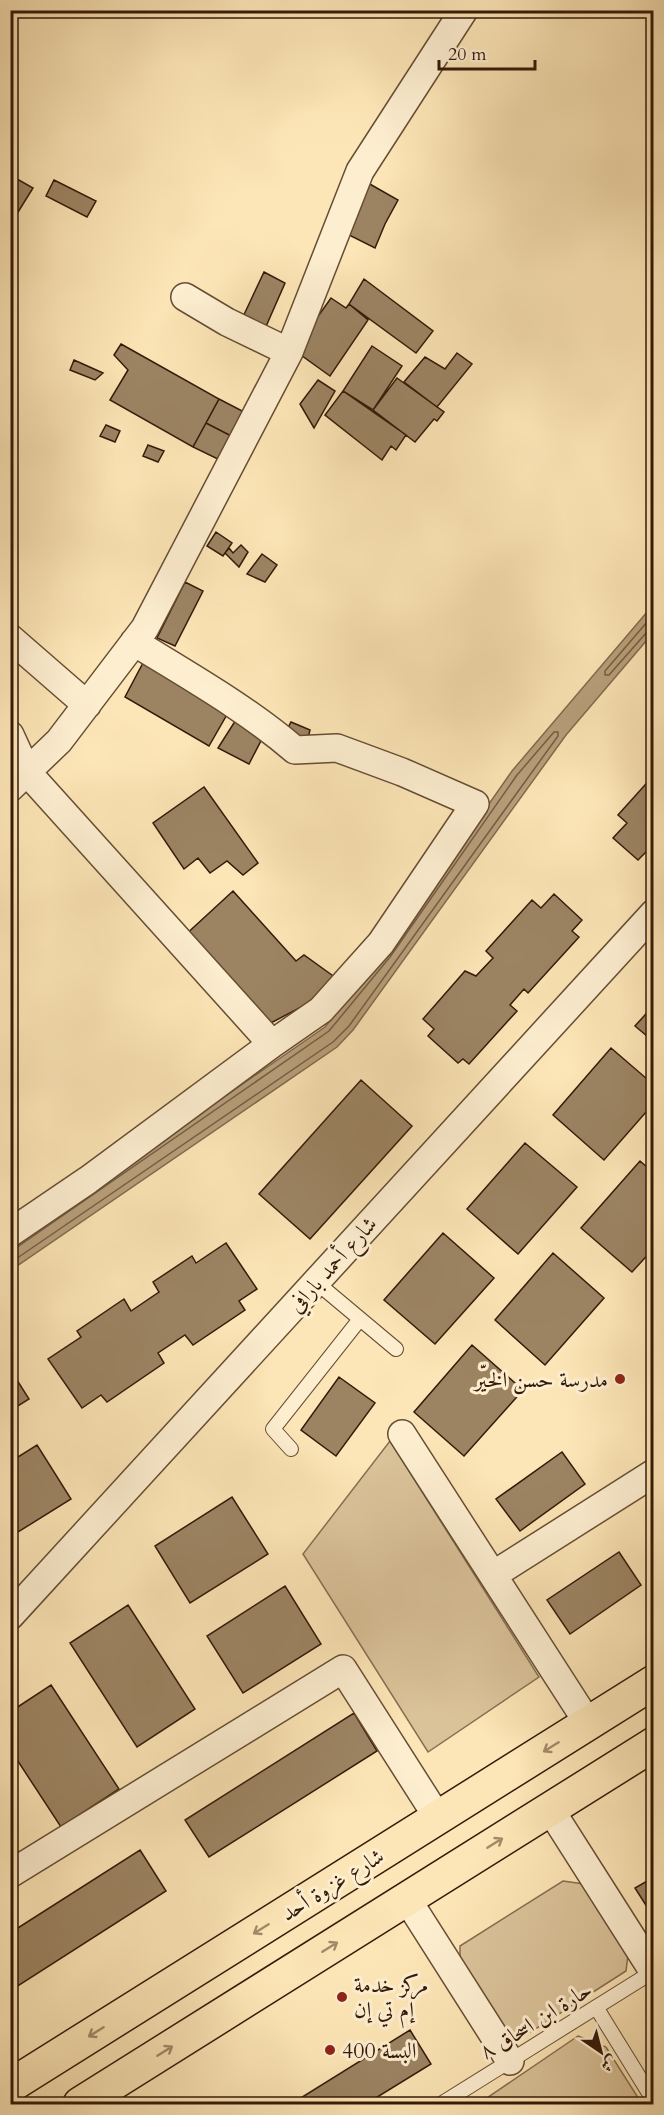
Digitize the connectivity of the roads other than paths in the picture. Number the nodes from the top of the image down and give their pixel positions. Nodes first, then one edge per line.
1 (454, 13) edge
2 (185, 297) dead end
3 (289, 352) junction
4 (10, 638) edge
5 (134, 642) junction
6 (87, 705) junction
7 (10, 735) edge
8 (19, 780) edge
9 (654, 913) edge
10 (272, 1044) junction
11 (10, 1233) edge
12 (316, 1282) junction
13 (360, 1318) junction
14 (396, 1349) dead end
15 (402, 1434) dead end
16 (291, 1449) dead end
17 (654, 1473) edge
18 (493, 1575) junction
19 (10, 1616) edge
20 (654, 1682) edge
21 (588, 1723) junction
22 (654, 1744) edge
23 (550, 1809) junction
24 (438, 1818) junction
25 (10, 1874) edge
26 (407, 1899) junction
27 (653, 1971) edge
28 (596, 2007) junction
29 (510, 2061) junction
30 (10, 2086) edge
31 (654, 2101) edge
32 (80, 2104) edge
33 (441, 2104) edge

1 - 3 street
2 - 3 street
3 - 5 street
4 - 6 street
5 - 6 street
5 - 10 street
6 - 8 street
7 - 8 street
8 - 10 street
9 - 12 street, شارع أحمد بارافي
10 - 11 street
12 - 13 lane
12 - 19 street, شارع أحمد بارافي
13 - 14 lane
13 - 16 lane
15 - 18 street
17 - 18 street
18 - 21 street
20 - 21 main road, شارع غزوة أحد
21 -> 24 main road, شارع غزوة أحد
22 - 23 main road
26 -> 23 main road
23 - 27 street
24 - 25 street
24 -> 30 main road, شارع غزوة أحد
26 - 29 street
32 -> 26 main road
27 - 28 lane, حارة ابن اسحاق ٨
28 - 29 lane, حارة ابن اسحاق ٨
28 - 31 lane
29 - 33 lane, حارة ابن اسحاق ٨

